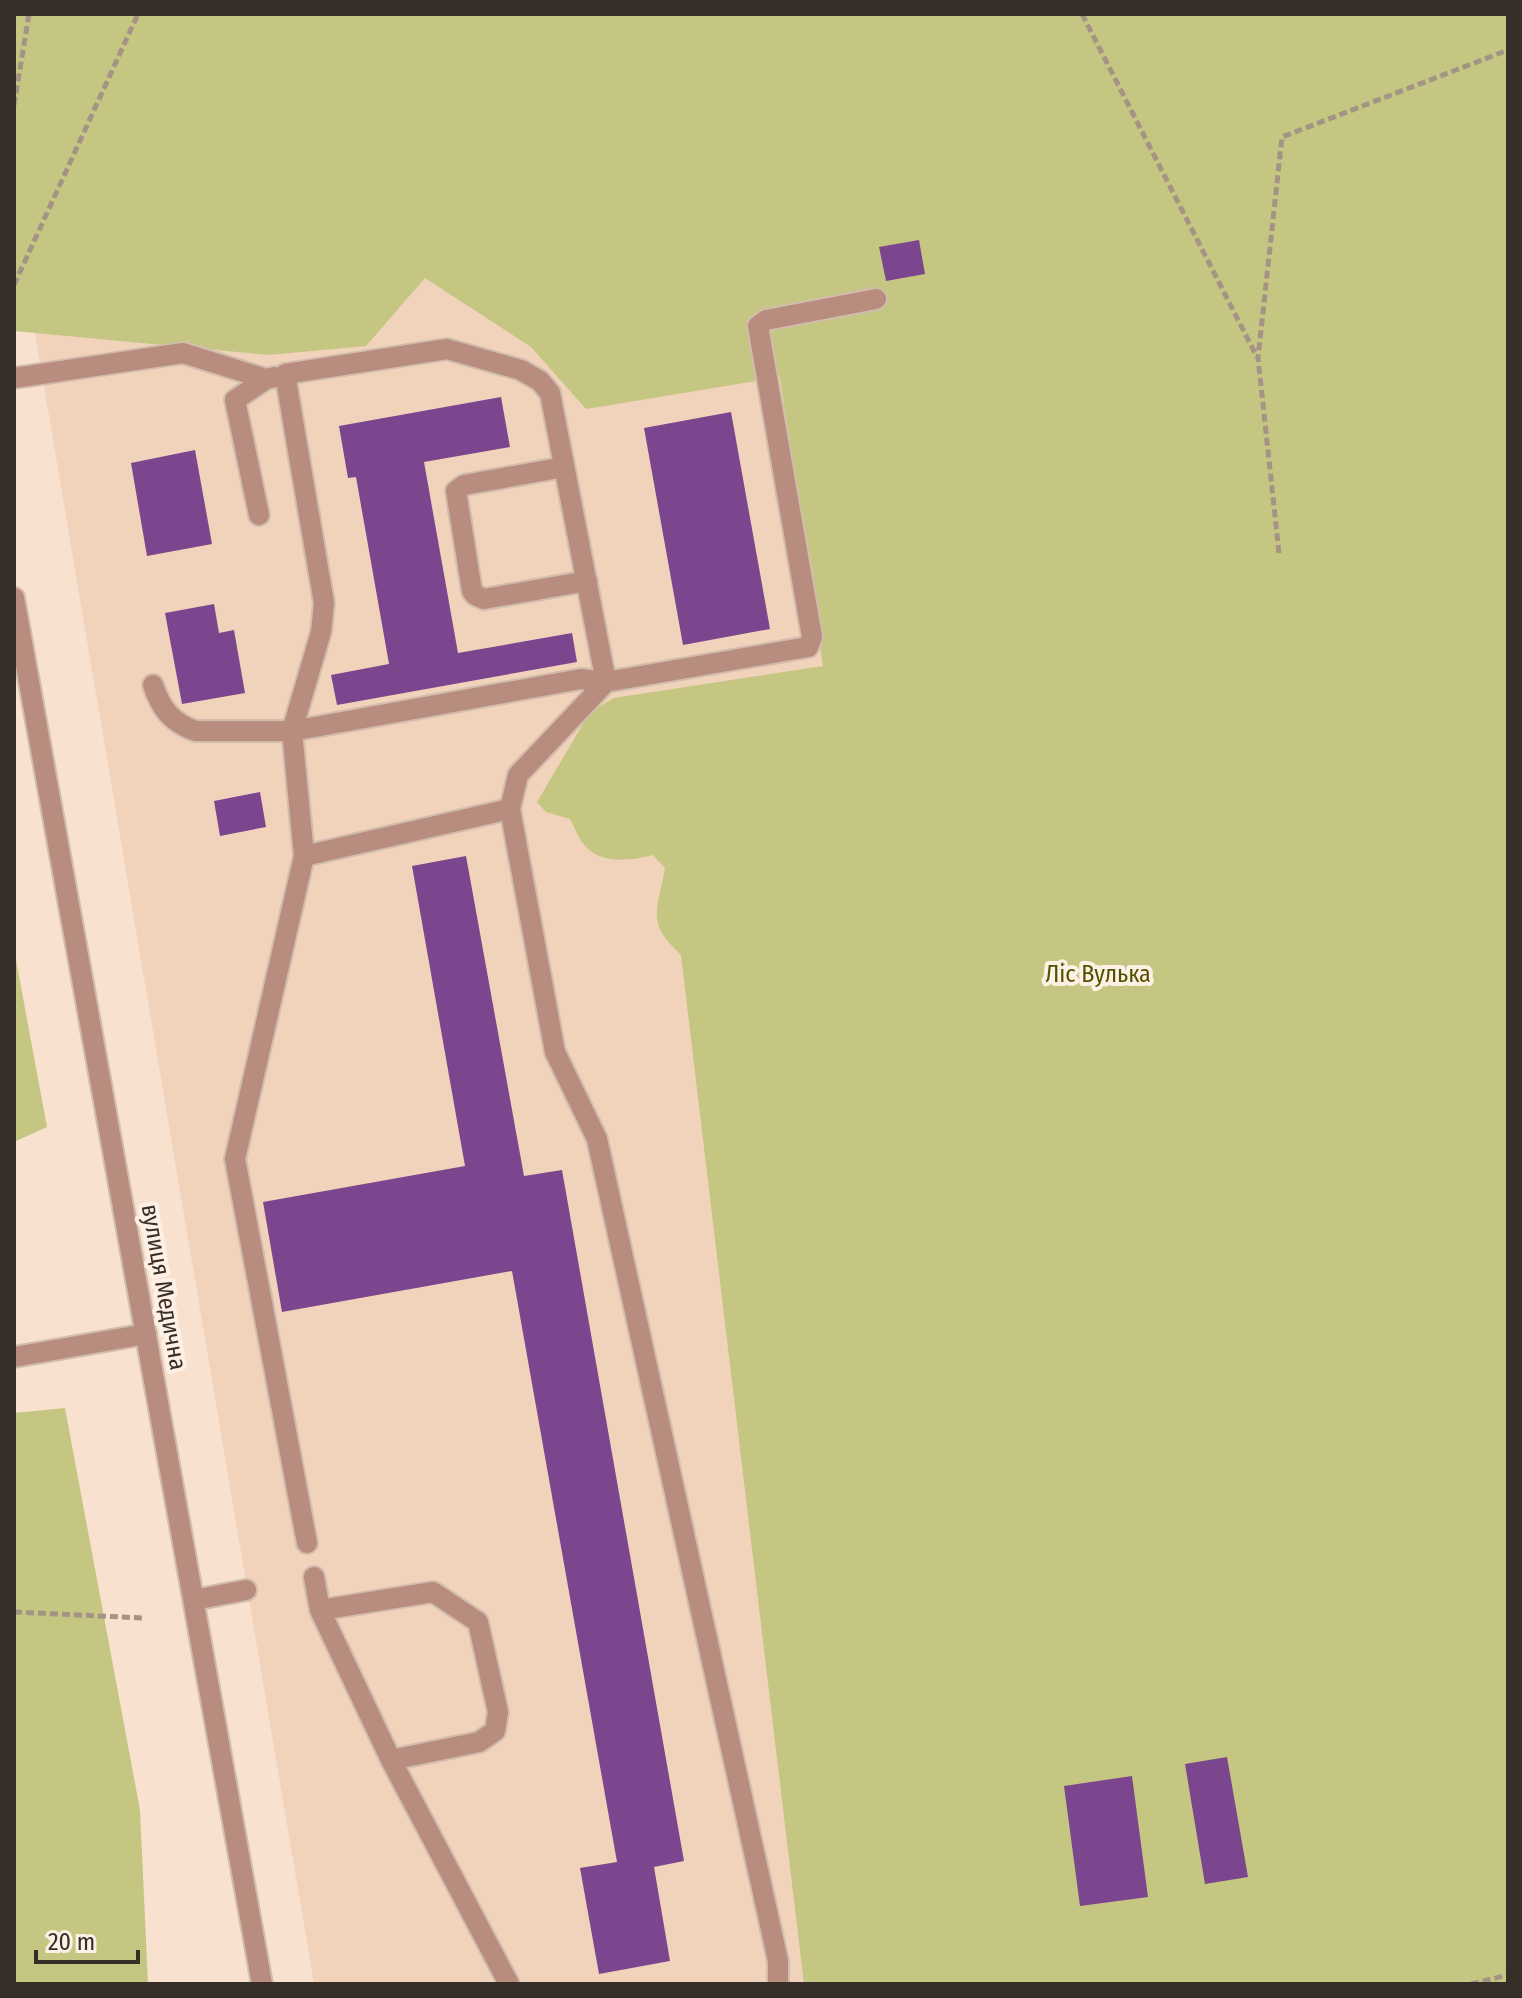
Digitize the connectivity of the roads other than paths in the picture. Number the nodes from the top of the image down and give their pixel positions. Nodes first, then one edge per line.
1 (876, 299) dead end
2 (276, 377) junction
3 (14, 378) edge
4 (564, 467) junction
5 (259, 515) dead end
6 (587, 581) junction
7 (14, 598) edge
8 (606, 682) junction
9 (153, 685) dead end
10 (292, 731) junction
11 (510, 809) junction
12 (304, 856) junction
13 (146, 1334) junction
14 (14, 1357) edge
15 (307, 1543) dead end
16 (314, 1577) dead end
17 (246, 1590) dead end
18 (194, 1600) junction
19 (320, 1610) junction
20 (391, 1760) junction
21 (262, 1984) edge
22 (509, 1984) edge
23 (778, 1984) edge

1 - 8 lane
2 - 3 lane
2 - 4 lane
2 - 5 lane
2 - 10 lane
4 - 6 lane
4 - 6 lane
6 - 8 lane
7 - 13 lane, вулиця Медична
8 - 10 lane
8 - 11 lane
9 - 10 lane
10 - 12 lane
11 - 12 lane
11 - 23 lane
12 - 15 lane
13 - 14 lane
13 - 18 lane, вулиця Медична
16 - 19 lane
17 - 18 lane
18 - 21 lane, вулиця Медична
19 - 20 lane
19 - 20 lane
20 - 22 lane

